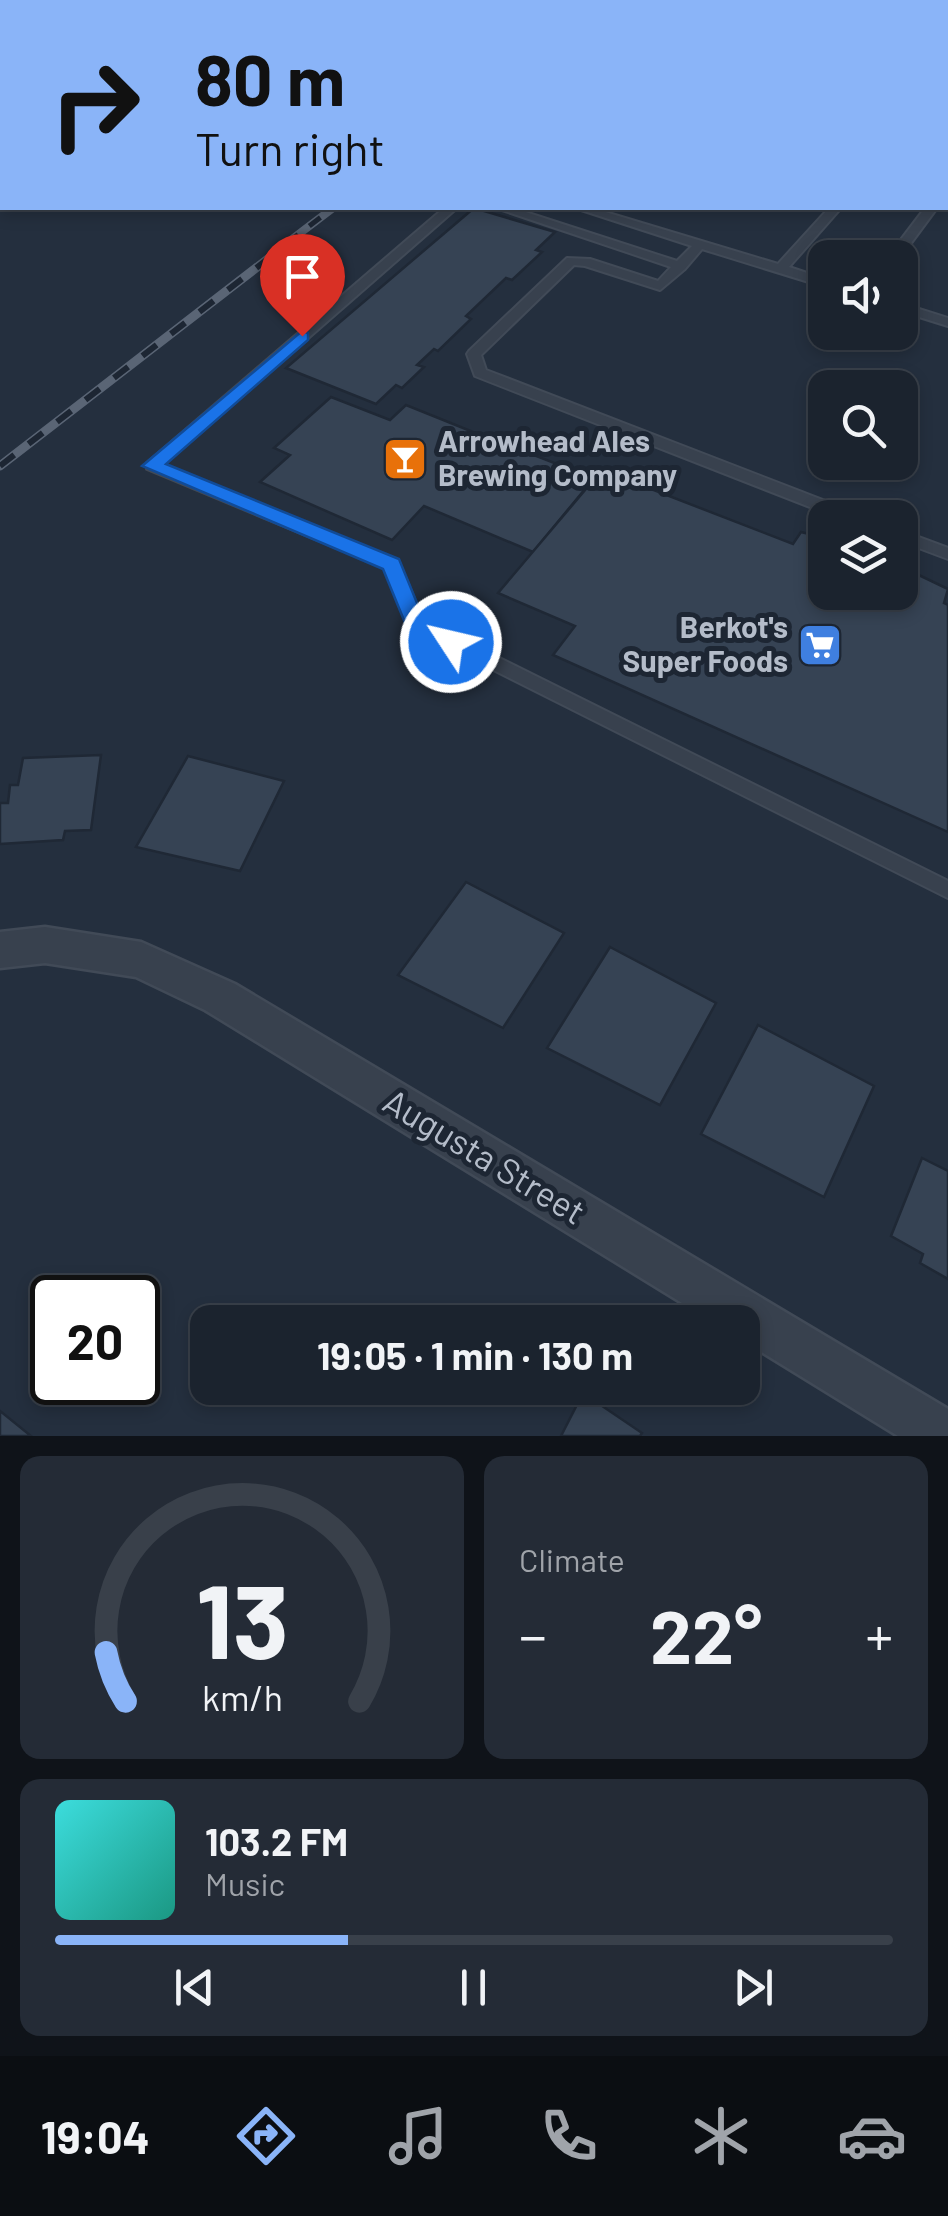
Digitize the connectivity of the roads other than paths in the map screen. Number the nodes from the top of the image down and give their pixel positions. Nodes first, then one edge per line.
1 (449, 210) edge
2 (508, 210) edge
3 (588, 210) edge
4 (833, 210) edge
5 (930, 210) edge
6 (907, 240) edge
7 (700, 244) junction
8 (680, 266) junction
9 (781, 269) junction
10 (808, 278) edge
11 (918, 313) edge
12 (948, 322) edge
13 (808, 500) edge
14 (918, 542) edge
15 (948, 554) edge
16 (948, 890) edge
17 (0, 950) edge
18 (945, 1436) edge

1 - 16 lane
2 - 8 lane
3 - 7 lane
4 - 9 lane
5 - 6 lane
7 - 8 lane
7 - 9 lane
8 - 13 lane
9 - 10 lane
11 - 12 lane
14 - 15 lane
17 - 18 street, Augusta Street

